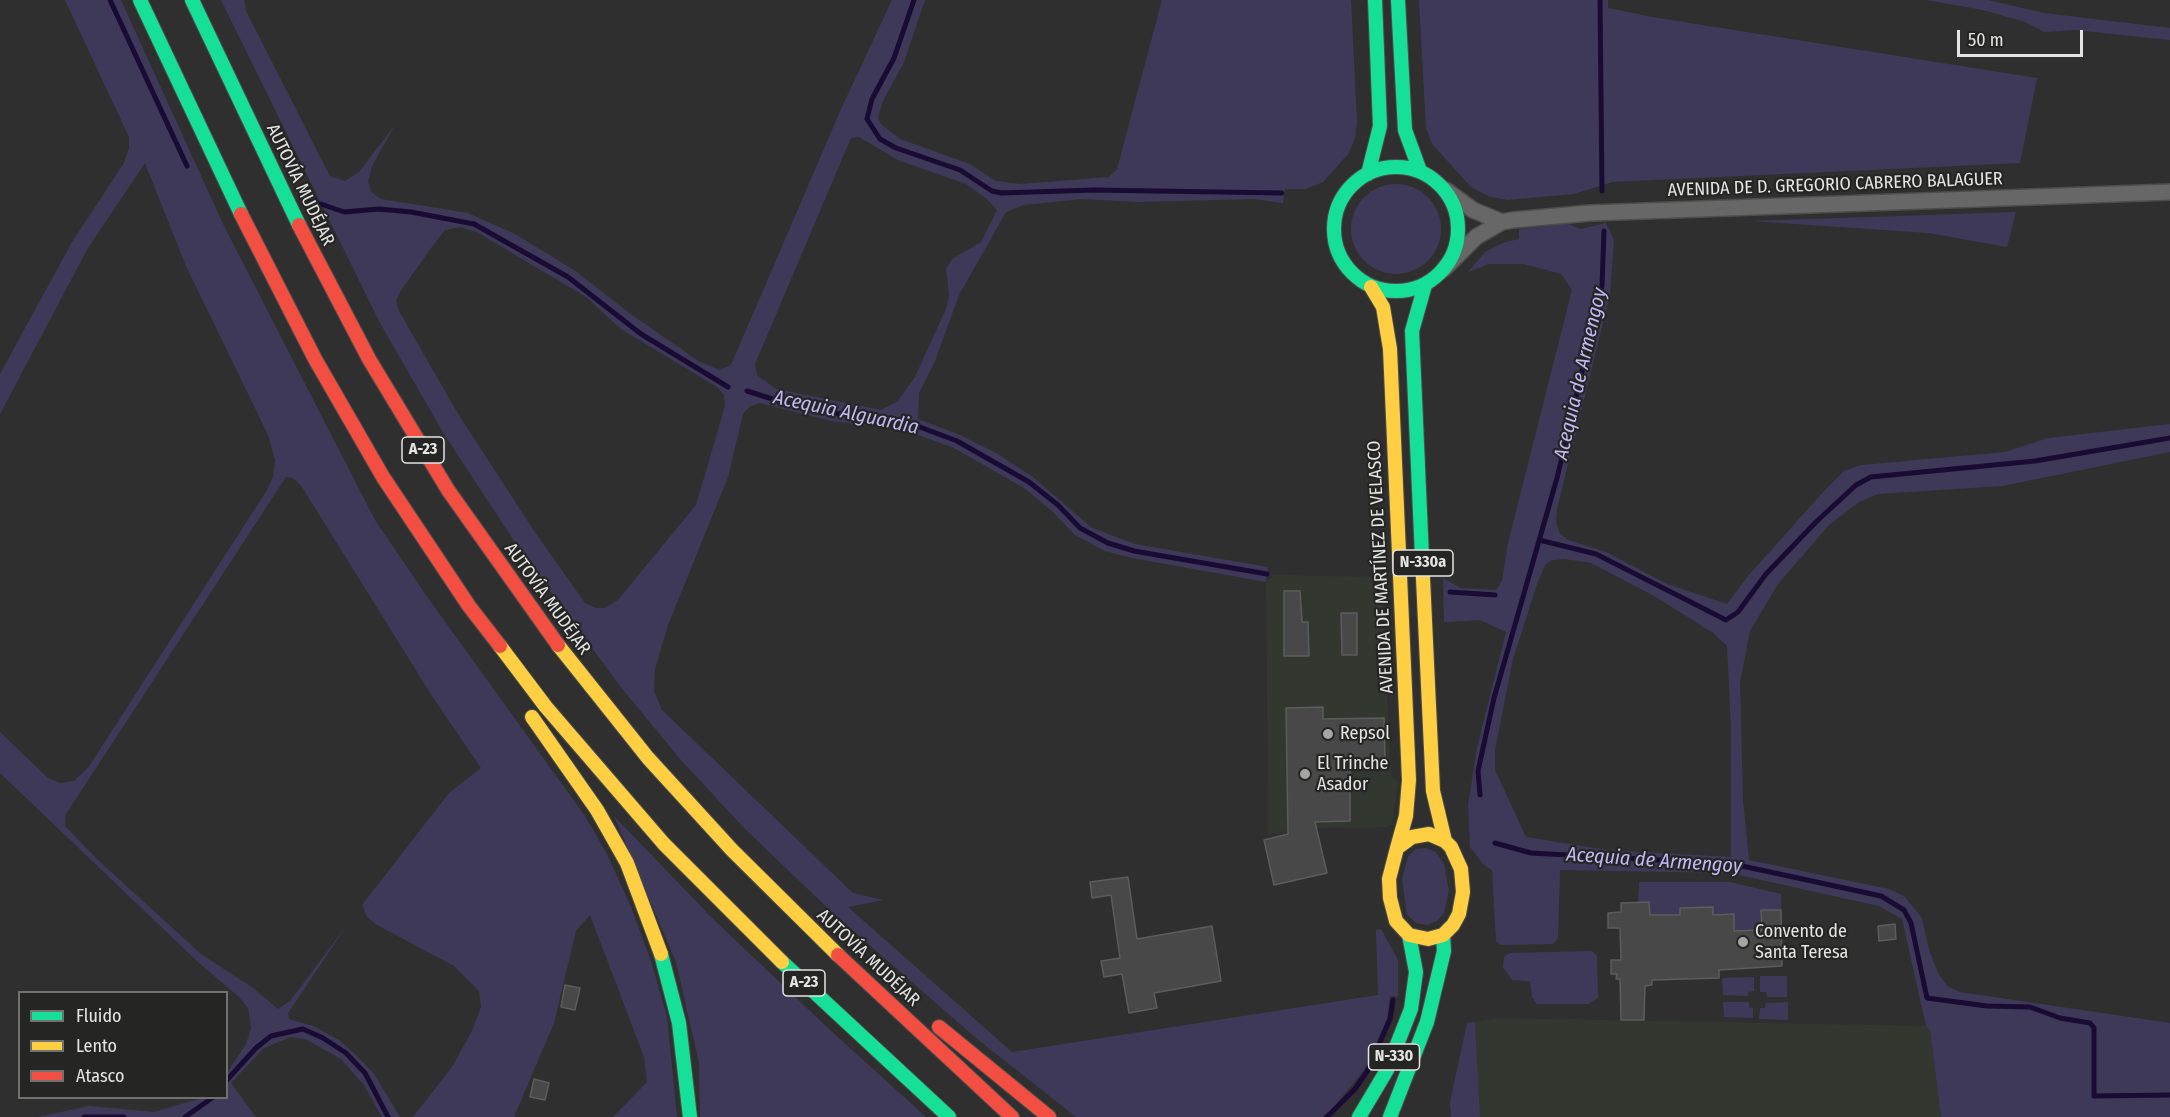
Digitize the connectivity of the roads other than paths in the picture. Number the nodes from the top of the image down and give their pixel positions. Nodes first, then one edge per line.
1 (140, 0) edge
2 (192, 0) edge
3 (1375, 0) edge
4 (1398, 0) edge
5 (1420, 171) junction
6 (1368, 174) junction
7 (1446, 190) junction
8 (2170, 192) edge
9 (1502, 222) junction
10 (1444, 269) junction
11 (1425, 285) junction
12 (1371, 287) junction
13 (503, 651) junction
14 (502, 675) dead end
15 (521, 702) dead end
16 (1444, 841) junction
17 (1397, 848) junction
18 (1443, 934) junction
19 (1409, 935) junction
20 (861, 978) junction
21 (911, 1003) dead end
22 (929, 1018) dead end
23 (1405, 1078) junction
24 (690, 1117) edge
25 (949, 1117) edge
26 (1012, 1117) edge
27 (1049, 1117) edge
28 (1359, 1117) edge
29 (1373, 1117) edge
30 (1390, 1117) edge

1 - 13 highway, A-23
2 - 20 highway, AUTOVÍA MUDÉJAR / A-23
3 - 6 highway
4 - 5 highway
5 - 6 highway, N-330a
5 - 7 highway
6 - 12 highway, N-330a
7 - 9 street, AVENIDA DE D. GREGORIO CABRERO BALAGUER
7 - 10 highway
8 - 9 street, AVENIDA DE D. GREGORIO CABRERO BALAGUER
9 - 10 street, AVENIDA DE D. GREGORIO CABRERO BALAGUER
10 - 11 highway
11 - 12 highway
11 - 16 highway, N-330a
12 - 17 highway, AVENIDA DE MARTÍNEZ DE VELASCO / N-330a
13 - 14 highway
13 - 25 highway, A-23
15 - 24 highway
16 - 17 highway
16 - 18 highway, N-330a
17 - 19 highway, N-330a
18 - 19 highway
18 - 23 highway, N-330
19 - 28 highway, N-330
20 - 21 highway
20 - 26 highway, AUTOVÍA MUDÉJAR / A-23
22 - 27 highway
23 - 29 highway, N-330
23 - 30 highway

